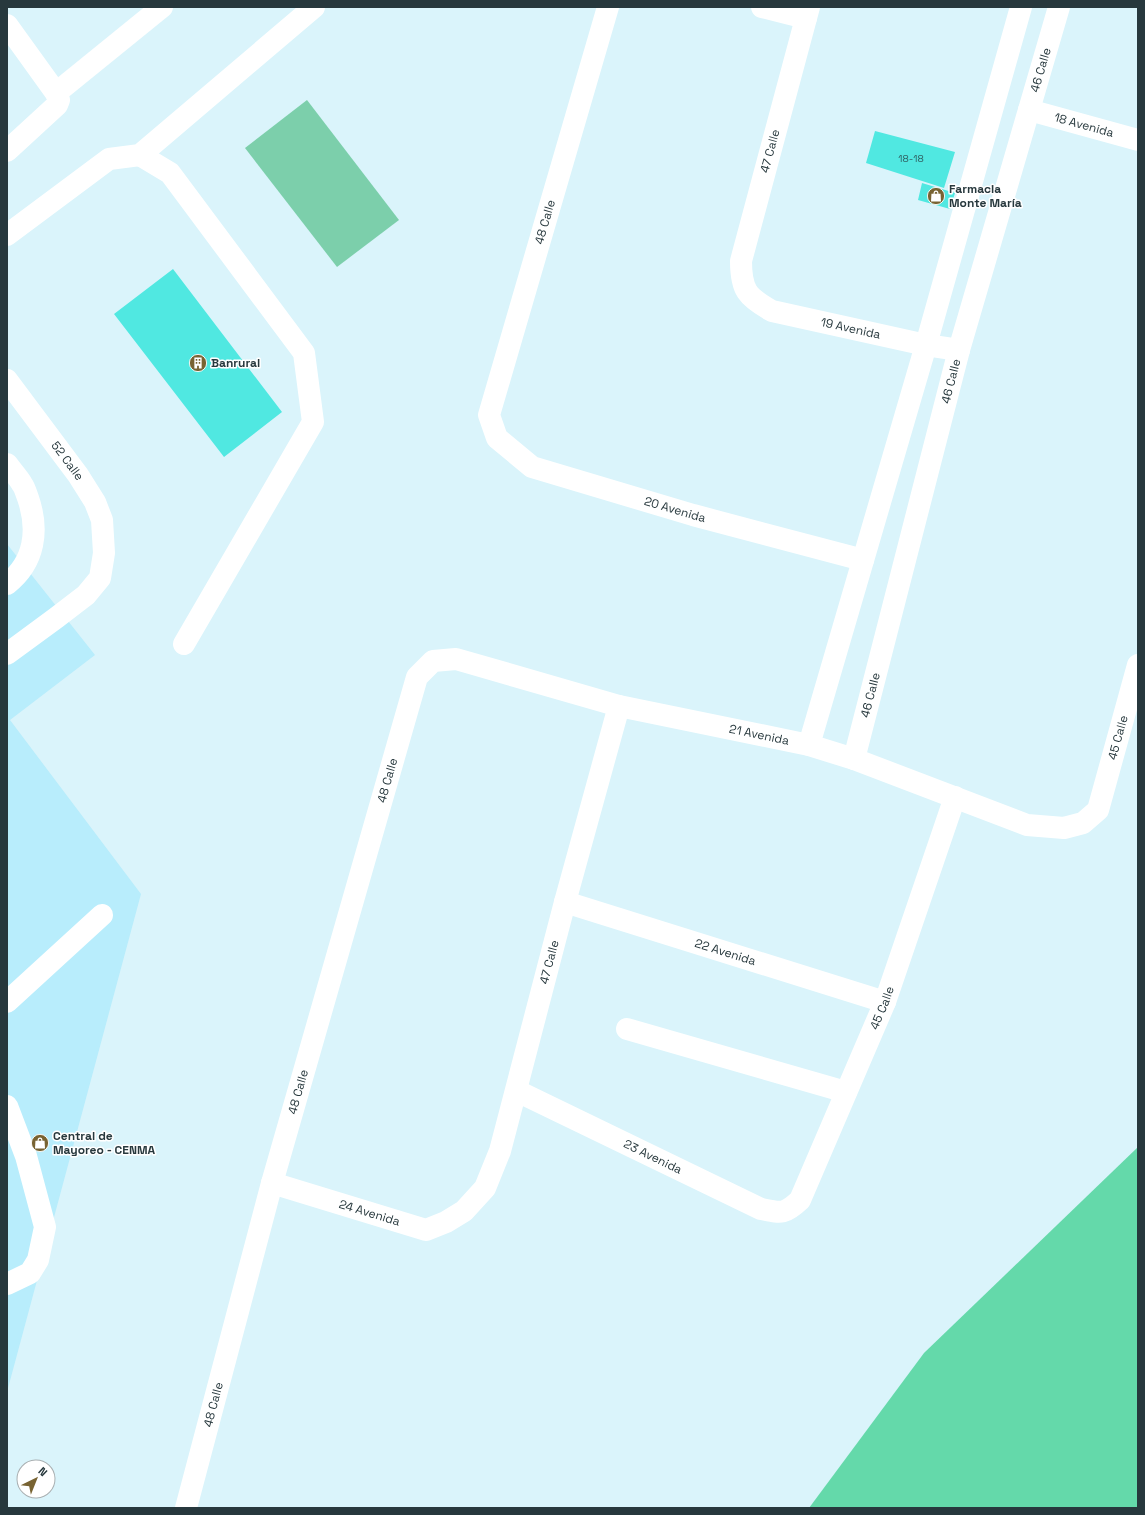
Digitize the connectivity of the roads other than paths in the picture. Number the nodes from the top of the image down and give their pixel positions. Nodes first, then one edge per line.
1 (162, 7) edge
2 (314, 7) edge
3 (608, 7) edge
4 (762, 7) edge
5 (1021, 7) edge
6 (1059, 7) edge
7 (808, 12) edge
8 (7, 25) edge
9 (56, 93) junction
10 (1029, 110) junction
11 (1138, 140) edge
12 (7, 151) edge
13 (140, 156) junction
14 (7, 235) edge
15 (748, 294) joint
16 (926, 345) junction
17 (959, 350) junction
18 (7, 380) edge
19 (497, 438) joint
20 (7, 464) edge
21 (863, 560) junction
22 (7, 584) edge
23 (184, 644) dead end
24 (7, 654) edge
25 (1138, 665) edge
26 (417, 677) joint
27 (619, 706) junction
28 (809, 744) junction
29 (854, 759) junction
30 (954, 797) junction
31 (1098, 810) joint
32 (565, 902) junction
33 (102, 915) dead end
34 (7, 1002) edge
35 (885, 1002) junction
36 (627, 1029) dead end
37 (516, 1091) junction
38 (846, 1092) junction
39 (7, 1106) edge
40 (272, 1183) junction
41 (790, 1208) joint
42 (464, 1211) joint
43 (7, 1284) edge
44 (186, 1508) edge

1 - 9 street
2 - 13 street
3 - 19 street, 48 Calle
4 - 7 street
5 - 16 street
6 - 10 street, 46 Calle
7 - 15 street, 47 Calle
8 - 9 street
9 - 12 street
10 - 11 street, 18 Avenida
10 - 17 street, 46 Calle
13 - 14 street
13 - 23 street
15 - 16 street, 19 Avenida
16 - 17 street, 19 Avenida
16 - 21 street
17 - 29 street, 46 Calle
18 - 24 street, 52 Calle
19 - 21 street, 20 Avenida
20 - 22 street
21 - 28 street
25 - 31 street, 45 Calle
26 - 27 street, 21 Avenida
26 - 40 street, 48 Calle
27 - 28 street, 21 Avenida
27 - 32 street, 47 Calle
28 - 29 street, 21 Avenida
29 - 30 street, 21 Avenida
30 - 31 street, 21 Avenida
30 - 35 street, 45 Calle
32 - 35 street, 22 Avenida
32 - 37 street, 47 Calle
33 - 34 street
35 - 38 street, 45 Calle
36 - 38 street
37 - 41 street, 23 Avenida
37 - 42 street, 47 Calle
38 - 41 street, 45 Calle
39 - 43 street
40 - 42 street, 24 Avenida
40 - 44 street, 48 Calle

